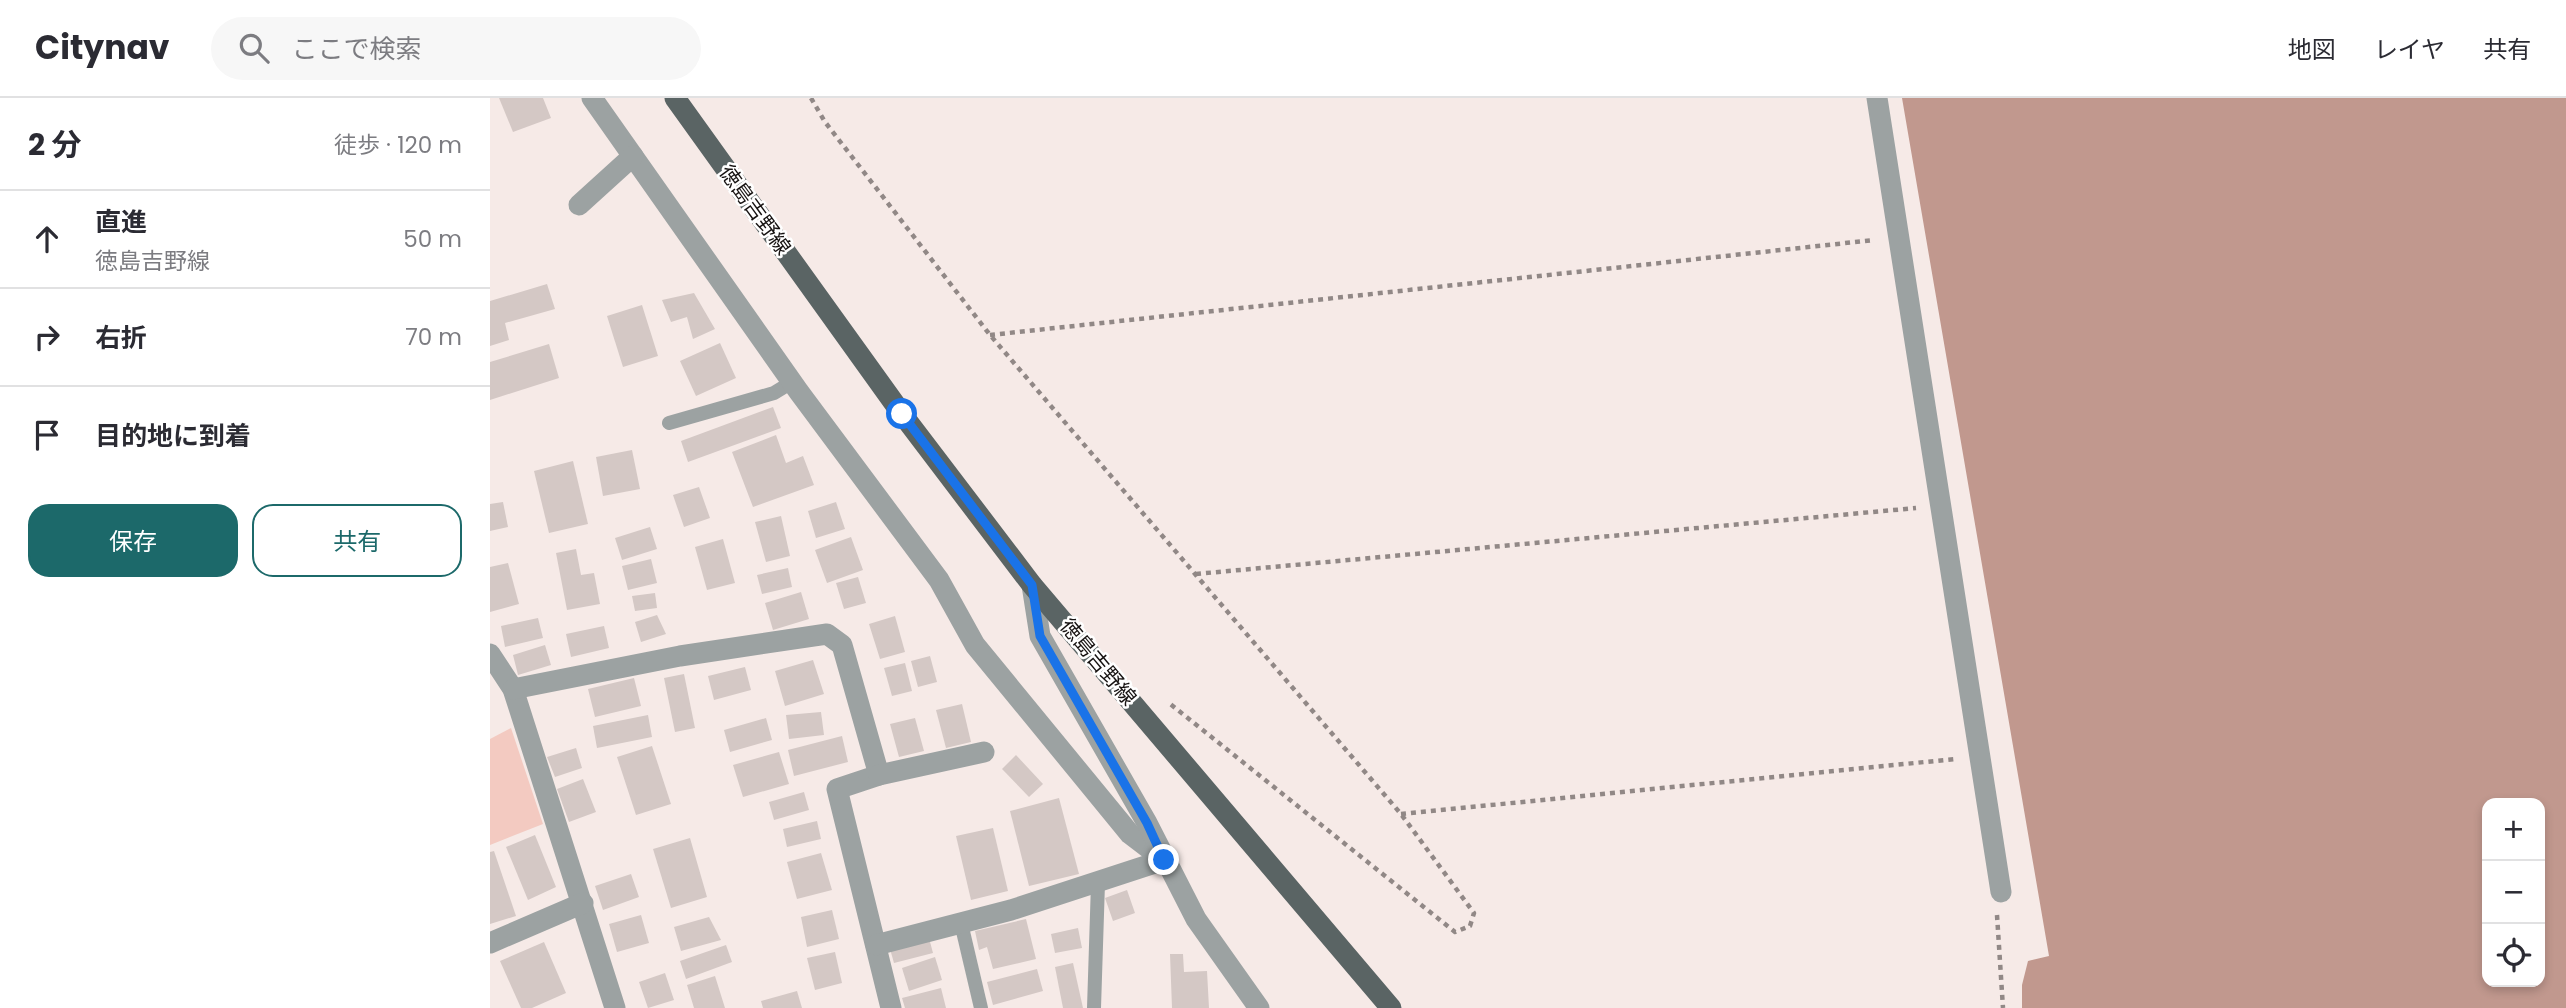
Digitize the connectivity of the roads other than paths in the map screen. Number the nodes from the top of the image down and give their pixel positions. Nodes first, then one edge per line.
1 (592, 98) edge
2 (675, 98) edge
3 (1877, 98) edge
4 (633, 156) junction
5 (579, 205) dead end
6 (792, 382) junction
7 (669, 423) dead end
8 (1032, 585) junction
9 (490, 654) edge
10 (513, 689) junction
11 (984, 752) dead end
12 (879, 775) junction
13 (1164, 860) junction
14 (1098, 883) junction
15 (2001, 892) road end
16 (583, 904) junction
17 (961, 923) junction
18 (490, 943) edge
19 (876, 945) junction
20 (615, 1008) edge
21 (891, 1008) edge
22 (981, 1008) edge
23 (1094, 1008) edge
24 (1259, 1008) edge
25 (1391, 1008) edge

1 - 4 street
2 - 8 main road, 徳島吉野線
3 - 15 street
4 - 5 street
4 - 6 street
6 - 7 lane
6 - 13 street
8 - 13 street
8 - 25 main road, 徳島吉野線
9 - 10 street
10 - 12 street
10 - 16 street
11 - 12 street
12 - 19 street
13 - 14 street
13 - 24 street
14 - 17 street
14 - 23 lane
16 - 18 street
16 - 20 street
17 - 19 street
17 - 22 lane
19 - 21 street

